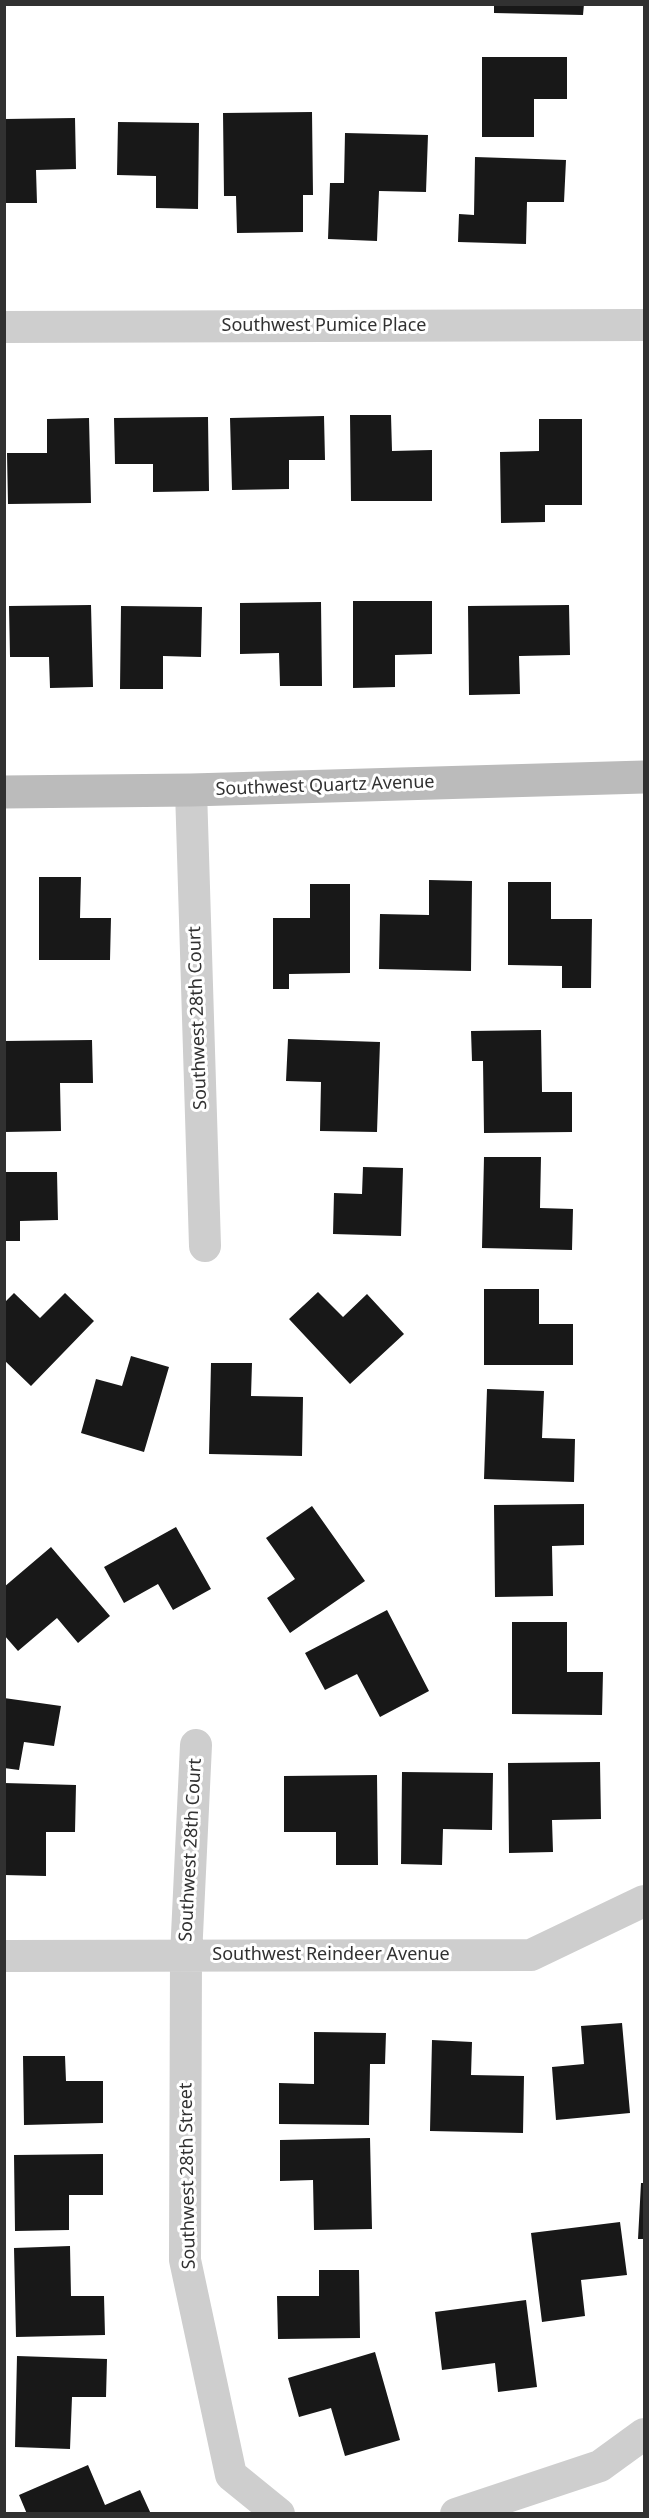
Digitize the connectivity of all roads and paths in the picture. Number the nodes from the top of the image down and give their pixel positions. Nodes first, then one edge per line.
1 (645, 325) edge
2 (4, 327) edge
3 (645, 777) edge
4 (191, 790) junction
5 (4, 792) edge
6 (205, 1246) dead end
7 (196, 1745) dead end
8 (645, 1901) edge
9 (4, 1956) edge
10 (186, 1956) junction
11 (645, 2434) edge
12 (279, 2514) edge
13 (456, 2514) edge

1 - 2 street, Southwest Pumice Place
3 - 4 street, Southwest Quartz Avenue
4 - 5 street, Southwest Quartz Avenue
4 - 6 street, Southwest 28th Court
7 - 10 street, Southwest 28th Court
8 - 10 street, Southwest Reindeer Avenue
9 - 10 street, Southwest Reindeer Avenue
10 - 12 street, Southwest 28th Street
11 - 13 street

